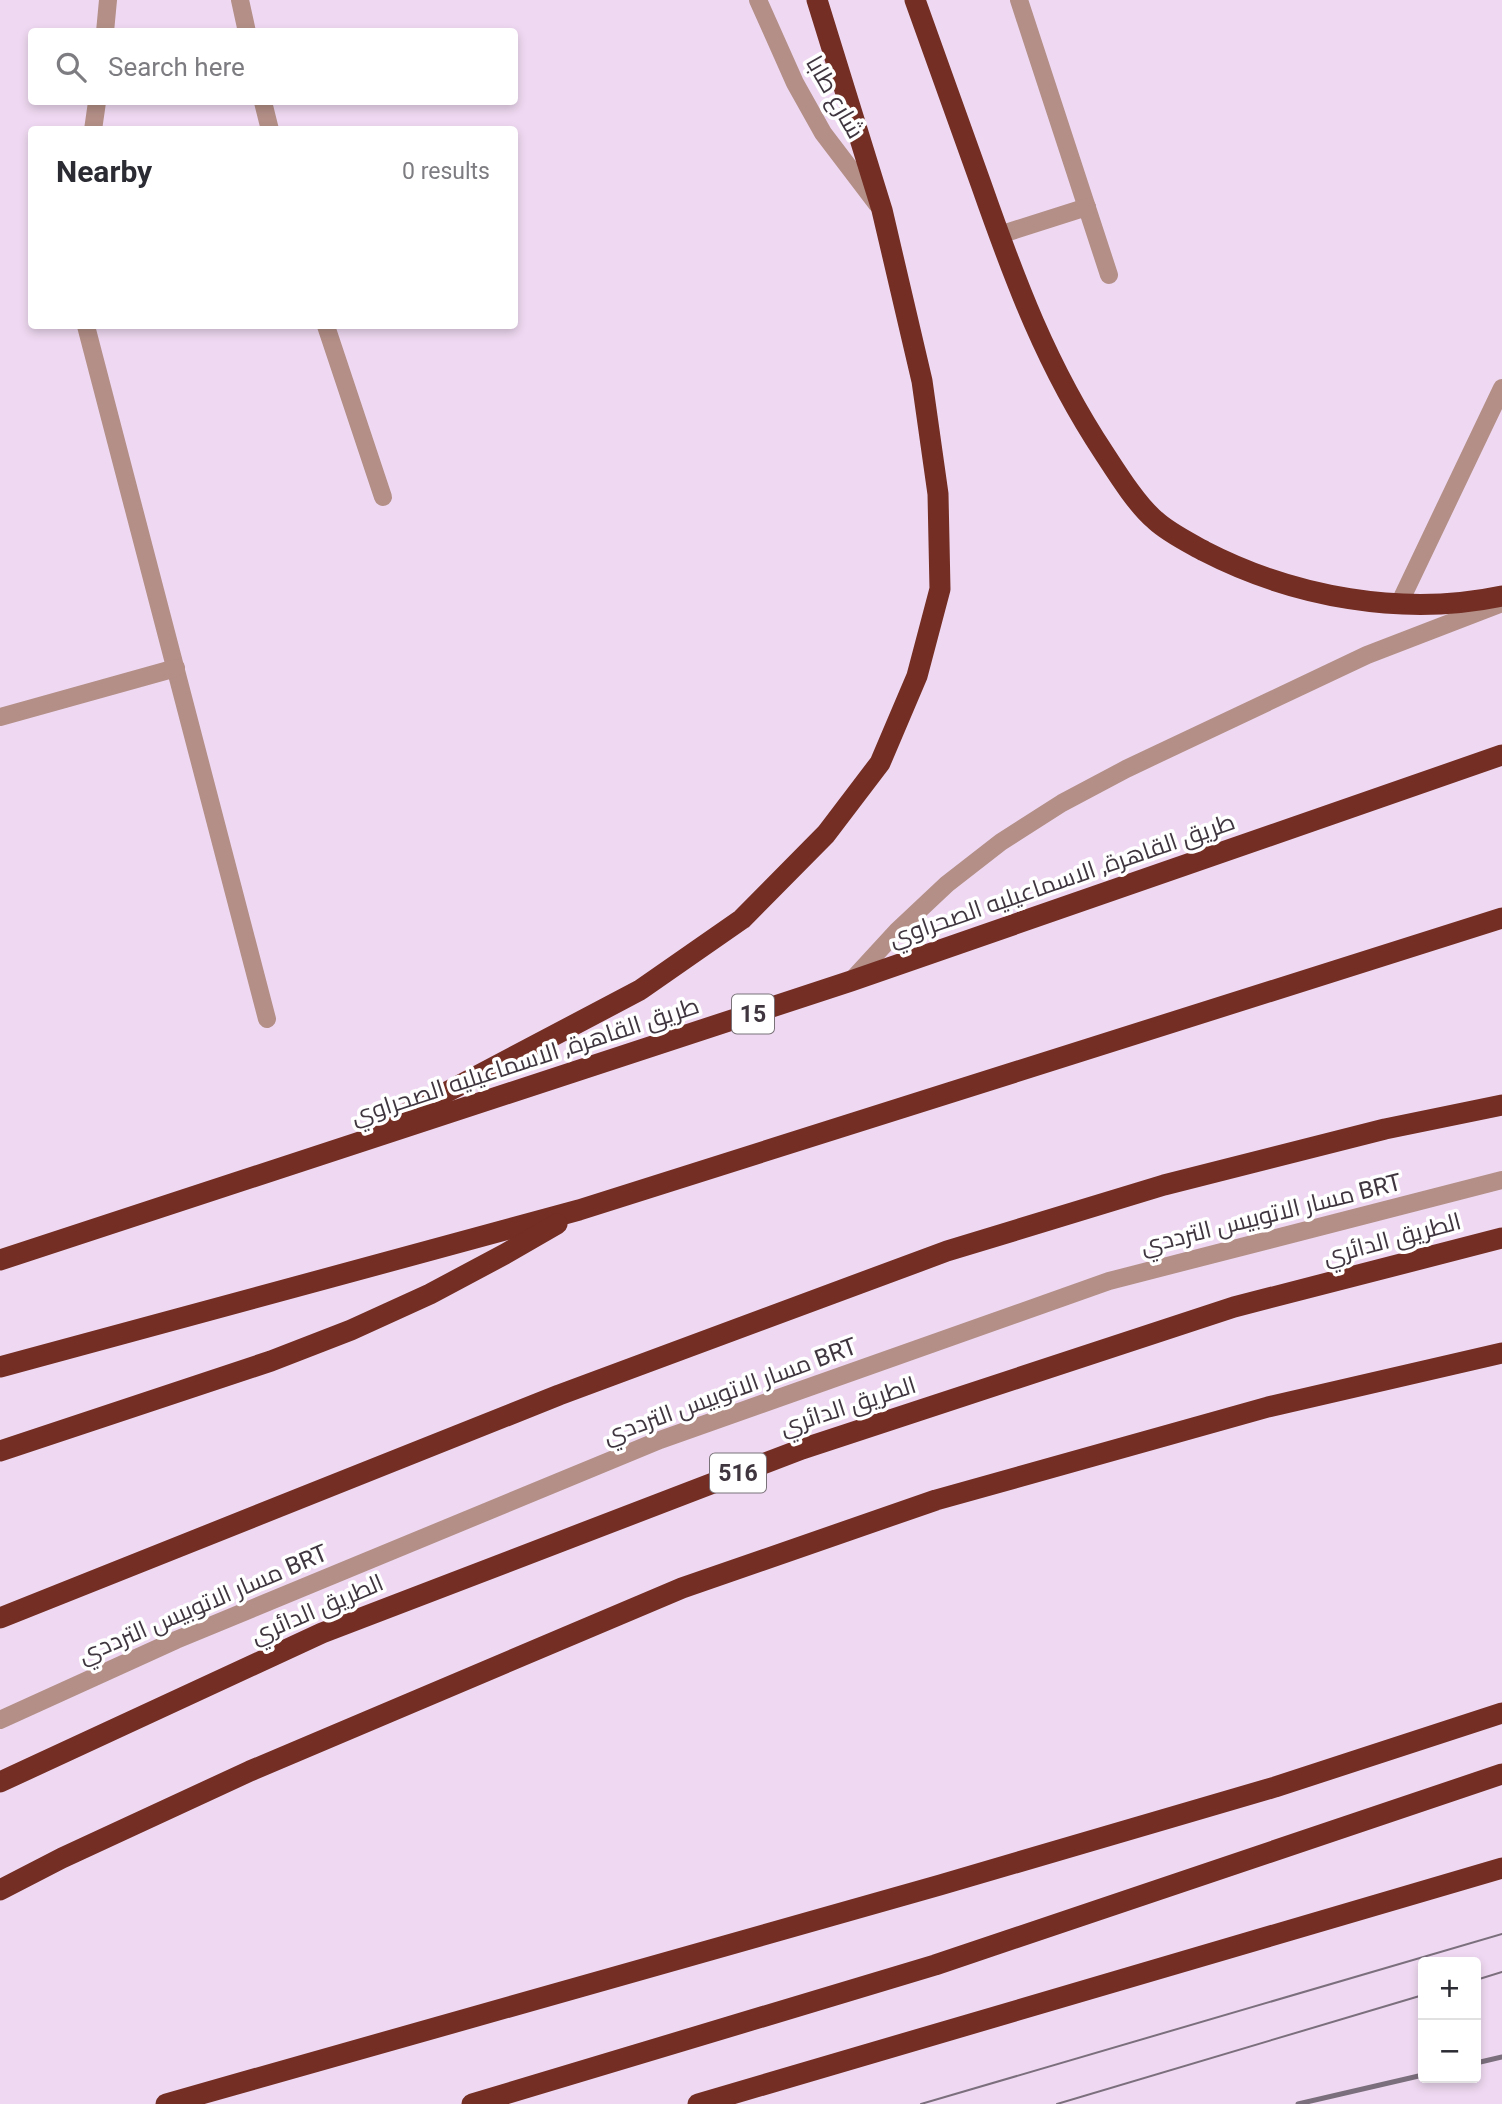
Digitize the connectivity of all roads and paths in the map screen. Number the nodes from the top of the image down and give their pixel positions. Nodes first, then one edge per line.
1 (108, 0) edge
2 (240, 0) edge
3 (758, 0) edge
4 (817, 0) edge
5 (915, 0) edge
6 (1019, 0) edge
7 (105, 28) edge
8 (246, 28) edge
9 (97, 105) edge
10 (264, 105) edge
11 (94, 126) edge
12 (269, 126) edge
13 (1087, 207) junction
14 (882, 210) junction
15 (999, 235) junction
16 (1109, 275) dead end
17 (87, 329) edge
18 (327, 329) edge
19 (1502, 388) edge
20 (383, 497) dead end
21 (1502, 596) edge
22 (1502, 603) edge
23 (1399, 604) junction
24 (176, 668) junction
25 (0, 717) edge
26 (1502, 755) edge
27 (1502, 918) edge
28 (851, 982) junction
29 (267, 1019) dead end
30 (1502, 1105) edge
31 (338, 1150) junction
32 (1502, 1180) edge
33 (579, 1210) junction
34 (1502, 1238) edge
35 (0, 1260) edge
36 (1502, 1353) edge
37 (0, 1367) edge
38 (0, 1451) edge
39 (0, 1618) edge
40 (1502, 1713) edge
41 (0, 1720) edge
42 (1502, 1774) edge
43 (0, 1782) edge
44 (1502, 1868) edge
45 (0, 1890) edge
46 (166, 2104) edge
47 (472, 2104) edge
48 (698, 2104) edge

1 - 7 street
2 - 8 street
3 - 14 street, شارع طابا
4 - 14 highway
5 - 15 highway
6 - 13 street
9 - 11 street
10 - 12 street
13 - 15 street
13 - 16 street
14 - 31 highway
15 - 23 highway
17 - 24 street
18 - 20 street
19 - 23 street
21 - 23 highway
22 - 28 street
24 - 25 street
24 - 29 street
26 - 28 highway, طريق القاهرة, الاسماعيليه الصحراوي / 15
27 - 33 highway
28 - 31 highway, طريق القاهرة, الاسماعيليه الصحراوي / 15
30 - 39 highway
31 - 35 highway, طريق القاهرة, الاسماعيليه الصحراوي / 15
32 - 41 street, مسار الاتوبيس الترددي BRT
33 - 37 highway
33 - 38 highway
34 - 43 highway, الطريق الدائري / 516
36 - 45 highway
40 - 46 highway
42 - 47 highway
44 - 48 highway

